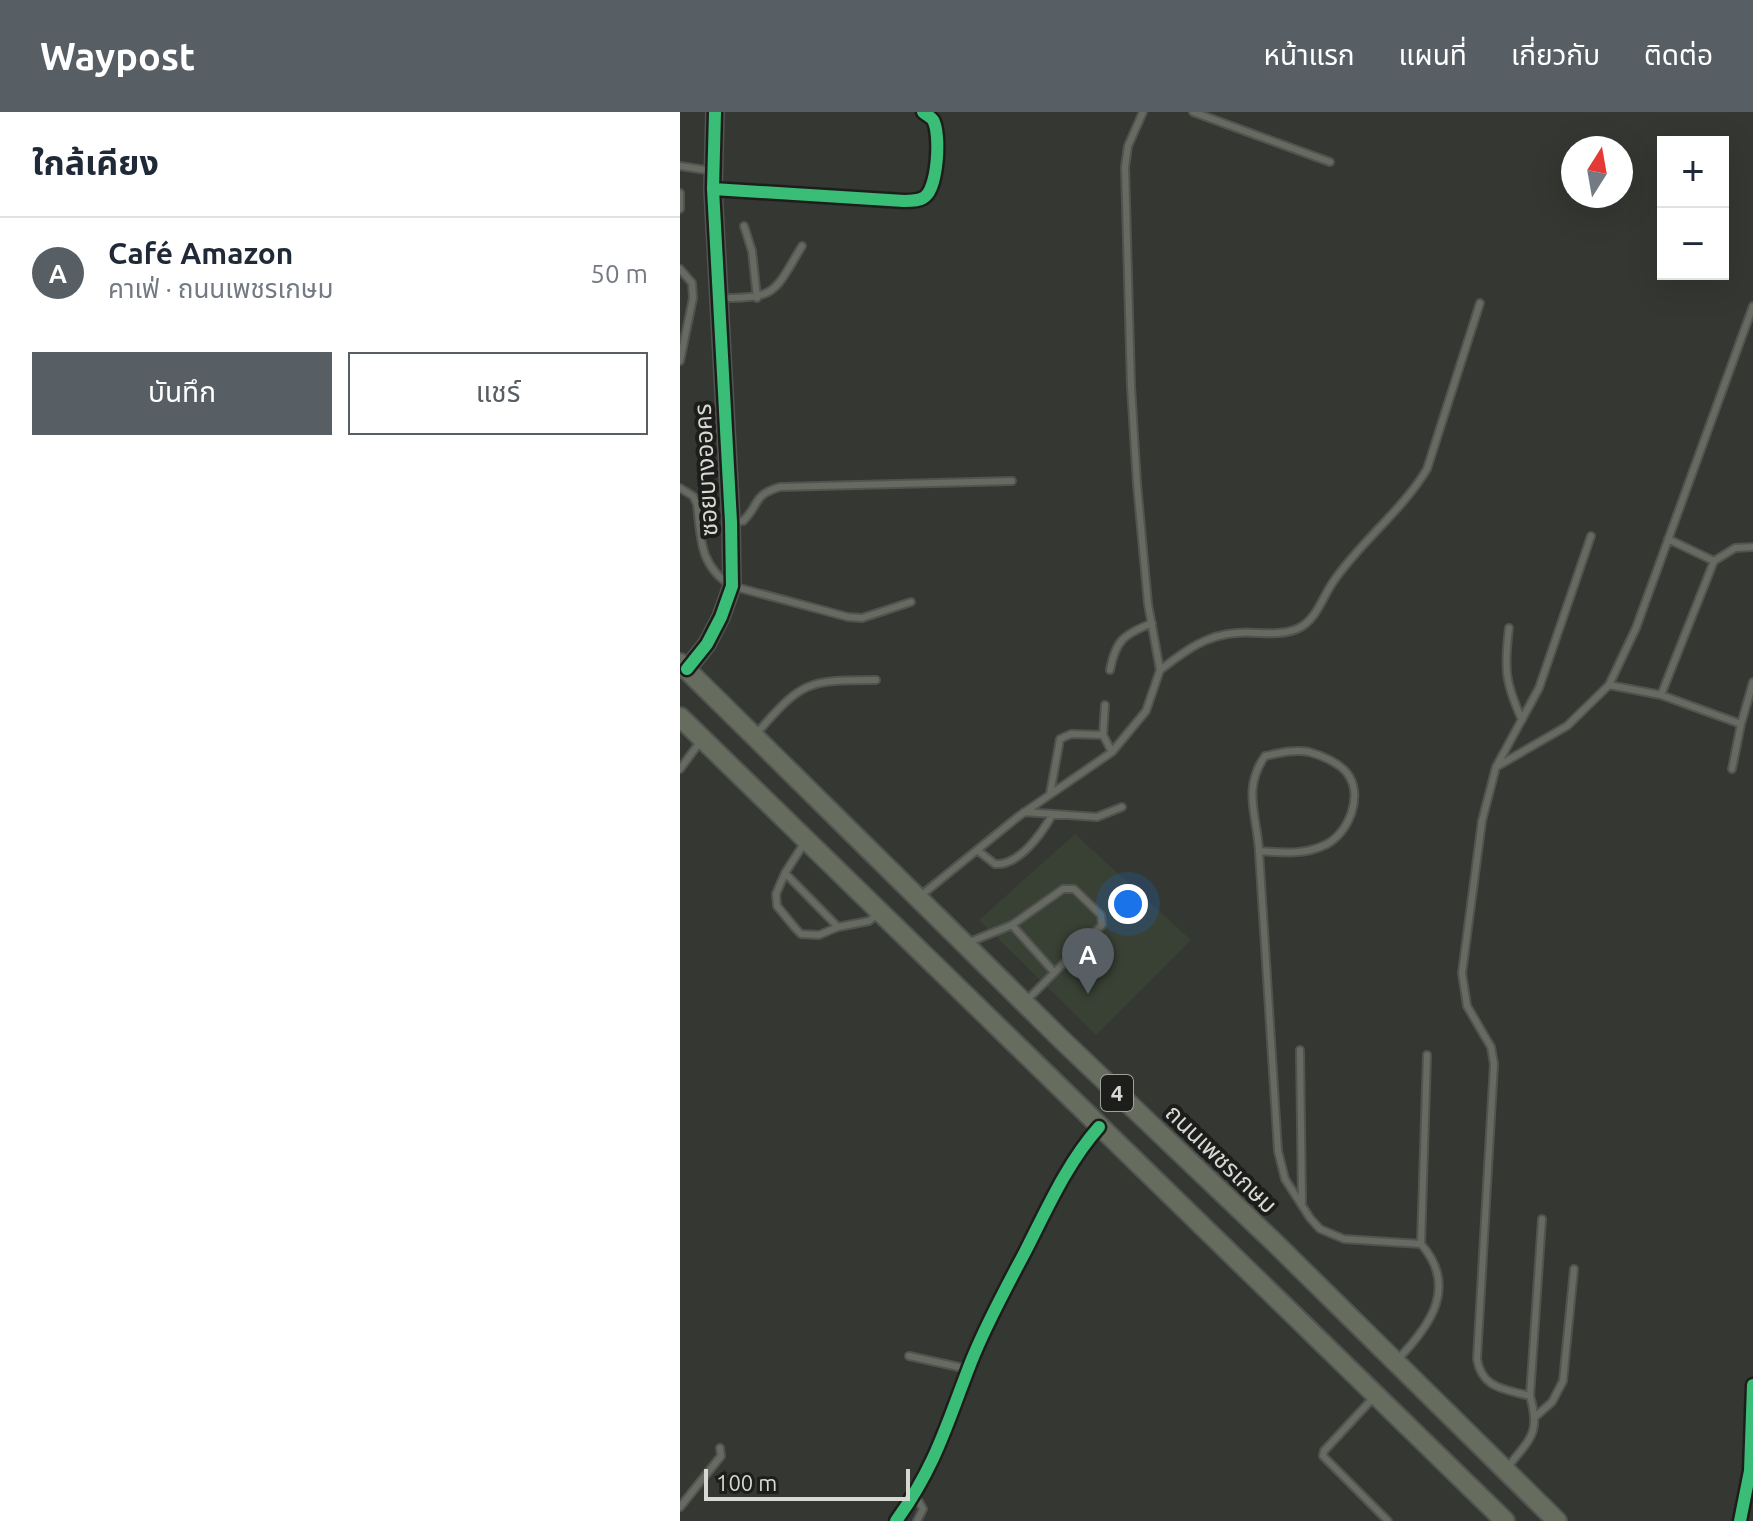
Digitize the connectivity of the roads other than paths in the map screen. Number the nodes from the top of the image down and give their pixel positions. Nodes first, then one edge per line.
1 (715, 112) edge
2 (923, 112) edge
3 (1143, 112) edge
4 (1193, 112) edge
5 (1330, 162) dead end
6 (680, 166) edge
7 (713, 171) junction
8 (713, 189) junction
9 (680, 193) edge
10 (680, 209) edge
11 (744, 226) dead end
12 (802, 246) dead end
13 (680, 269) edge
14 (719, 298) junction
15 (757, 298) junction
16 (1480, 303) dead end
17 (1753, 306) edge
18 (680, 361) edge
19 (1012, 481) dead end
20 (680, 488) edge
21 (731, 522) junction
22 (1591, 536) dead end
23 (1668, 539) junction
24 (1753, 547) edge
25 (1714, 561) junction
26 (732, 586) junction
27 (911, 602) dead end
28 (1152, 623) junction
29 (1509, 628) dead end
30 (683, 666) edge
31 (1110, 670) dead end
32 (1160, 670) junction
33 (876, 680) dead end
34 (1753, 682) edge
35 (1609, 685) junction
36 (1661, 695) junction
37 (1105, 705) dead end
38 (680, 717) edge
39 (1522, 720) junction
40 (1741, 724) junction
41 (1103, 735) junction
42 (755, 736) junction
43 (703, 739) junction
44 (1112, 752) junction
45 (1496, 767) junction
46 (680, 769) edge
47 (1732, 769) dead end
48 (1050, 794) junction
49 (1122, 807) dead end
50 (1024, 812) junction
51 (1052, 815) junction
52 (807, 839) junction
53 (977, 850) junction
54 (1259, 851) junction
55 (785, 873) junction
56 (919, 897) junction
57 (881, 912) junction
58 (1012, 925) junction
59 (838, 927) junction
60 (965, 944) junction
61 (1054, 972) junction
62 (1025, 1002) junction
63 (1300, 1050) dead end
64 (1427, 1055) dead end
65 (1099, 1127) junction
66 (1302, 1206) junction
67 (1542, 1219) dead end
68 (1421, 1244) junction
69 (1574, 1269) dead end
70 (909, 1356) dead end
71 (1395, 1362) junction
72 (968, 1369) junction
73 (1753, 1385) edge
74 (1376, 1394) junction
75 (1530, 1396) junction
76 (1535, 1417) junction
77 (720, 1448) dead end
78 (1506, 1470) junction
79 (915, 1495) junction
80 (680, 1507) edge
81 (896, 1521) edge
82 (917, 1521) edge
83 (1388, 1521) edge
84 (1505, 1521) edge
85 (1557, 1521) edge
86 (1740, 1521) edge

1 - 7 street, ซอยบางออคร
2 - 8 street
3 - 28 lane
4 - 5 lane
6 - 7 lane
7 - 8 street, ซอยบางออคร
8 - 14 street, ซอยบางออคร
9 - 10 lane
11 - 15 lane
12 - 15 lane
13 - 18 lane
14 - 15 lane
14 - 21 street, ซอยบางออคร
16 - 32 lane
17 - 23 lane
19 - 21 lane
20 - 26 lane
21 - 26 street, ซอยบางออคร
22 - 39 lane
23 - 25 lane
23 - 35 lane
24 - 25 lane
25 - 36 lane
26 - 27 lane
26 - 30 street, ซอยบางออคร
28 - 31 lane
28 - 32 lane
29 - 39 lane
30 - 42 main road, ถนนเพชรเกษม / 4
32 - 44 lane
33 - 42 lane
34 - 40 lane
35 - 36 lane
35 - 45 lane
36 - 40 lane
37 - 41 lane
38 - 43 main road, 4
39 - 45 lane
40 - 47 lane
41 - 44 lane
41 - 48 lane
42 - 56 main road, ถนนเพชรเกษม / 4
43 - 46 lane
43 - 52 main road, 4
44 - 48 lane
45 - 75 lane
48 - 50 lane
49 - 51 lane
50 - 51 lane
50 - 53 lane
51 - 53 lane
52 - 55 lane
52 - 57 main road, 4
53 - 56 lane
54 - 54 lane
54 - 66 lane
55 - 59 lane
55 - 59 lane
56 - 60 main road, ถนนเพชรเกษม / 4
57 - 59 lane
57 - 65 main road, 4
58 - 60 lane
58 - 61 lane
58 - 61 lane
60 - 62 main road, ถนนเพชรเกษม / 4
61 - 62 lane
62 - 71 main road, ถนนเพชรเกษม / 4
63 - 66 lane
64 - 68 lane
65 - 72 street
65 - 74 main road, 4
66 - 68 lane
67 - 75 lane
68 - 71 lane
69 - 76 lane
70 - 72 lane
71 - 78 main road, ถนนเพชรเกษม / 4
72 - 79 street
73 - 86 street
74 - 83 lane
74 - 84 main road, 4
75 - 76 lane
76 - 78 lane
77 - 80 lane
78 - 85 main road, ถนนเพชรเกษม / 4
79 - 81 street
79 - 82 lane

